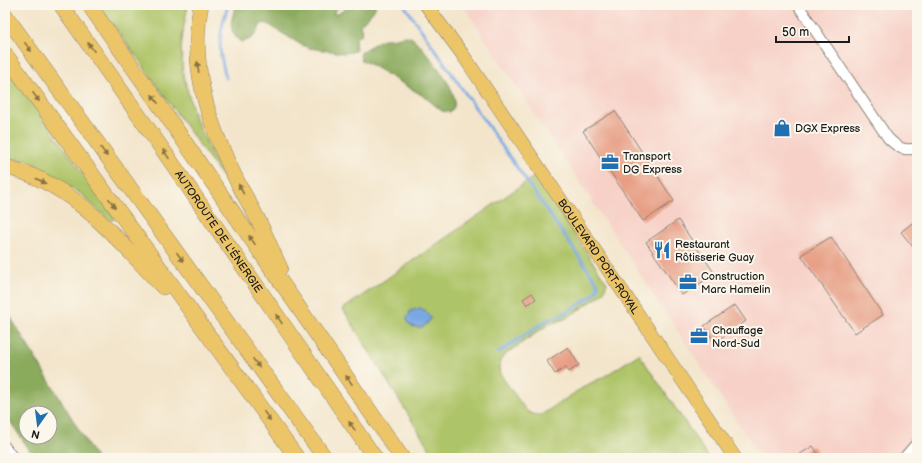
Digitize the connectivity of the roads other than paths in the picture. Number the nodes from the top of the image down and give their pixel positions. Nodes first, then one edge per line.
1 (61, 5) edge
2 (89, 5) edge
3 (201, 5) edge
4 (426, 5) edge
5 (434, 5) edge
6 (798, 5) edge
7 (5, 15) edge
8 (5, 54) edge
9 (463, 54) junction
10 (917, 148) edge
11 (5, 167) edge
12 (298, 307) junction
13 (203, 328) junction
14 (917, 443) edge
15 (5, 447) edge
16 (13, 458) edge
17 (297, 458) edge
18 (325, 458) edge
19 (375, 458) edge
20 (402, 458) edge
21 (735, 458) edge
22 (904, 458) edge

19 -> 1 highway, AUTOROUTE DE L'ÉNERGIE
12 -> 2 highway
12 -> 3 highway
4 - 9 main road, BOULEVARD PORT-ROYAL
5 - 9 main road, BOULEVARD PORT-ROYAL
6 - 10 street
7 -> 18 highway
8 -> 13 highway
9 - 21 main road, BOULEVARD PORT-ROYAL
11 -> 13 highway
20 -> 12 highway
13 -> 17 highway
14 - 22 street
15 - 16 street

